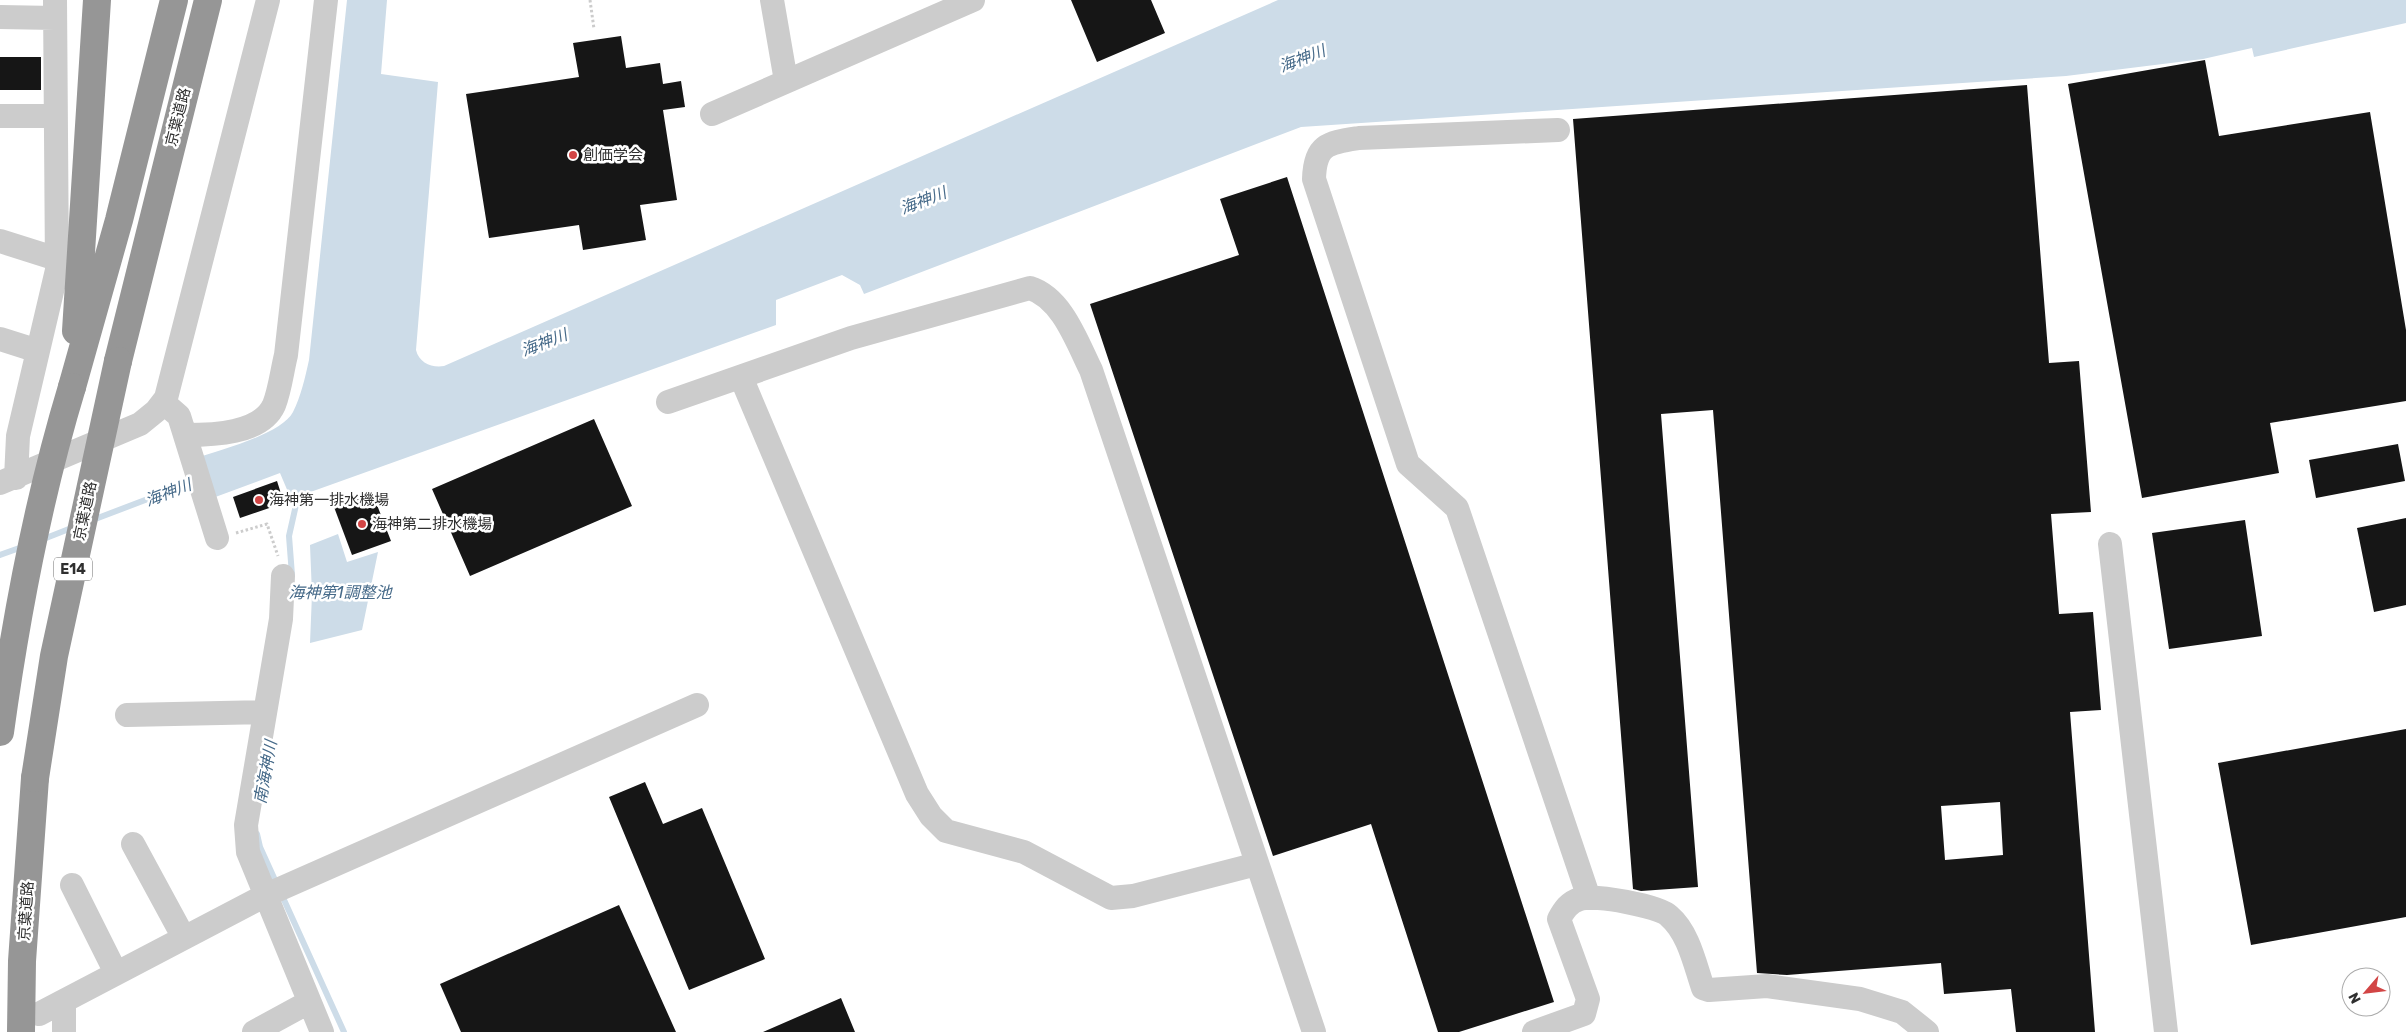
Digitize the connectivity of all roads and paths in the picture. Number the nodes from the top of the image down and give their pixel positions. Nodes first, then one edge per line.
1 (97, 0) edge
2 (174, 0) edge
3 (208, 0) edge
4 (268, 0) edge
5 (326, 0) edge
6 (590, 0) edge
7 (973, 0) edge
8 (779, 2) edge
9 (55, 9) edge
10 (0, 17) edge
11 (594, 29) dead end
12 (786, 81) junction
13 (712, 114) dead end
14 (0, 116) edge
15 (55, 116) junction
16 (1558, 130) dead end
17 (0, 241) edge
18 (57, 259) junction
19 (0, 339) edge
20 (38, 352) junction
21 (741, 376) junction
22 (72, 387) junction
23 (163, 402) junction
24 (668, 402) dead end
25 (185, 436) junction
26 (8, 452) edge
27 (8, 481) edge
28 (217, 538) joint
29 (2110, 544) dead end
30 (283, 576) joint
31 (697, 705) dead end
32 (265, 712) junction
33 (127, 714) dead end
34 (0, 732) edge
35 (133, 844) dead end
36 (1257, 864) junction
37 (72, 884) dead end
38 (264, 896) junction
39 (1589, 898) junction
40 (184, 938) junction
41 (116, 973) junction
42 (64, 1001) junction
43 (309, 1002) junction
44 (30, 1023) edge
45 (64, 1032) edge
46 (254, 1032) edge
47 (322, 1032) edge
48 (1314, 1032) edge
49 (1534, 1032) edge
50 (1927, 1032) edge
51 (2166, 1032) edge

1 - 22 highway
2 - 22 highway
3 - 44 highway, 京葉道路 / E14, bridge
4 - 23 street
5 - 25 street
6 - 11 path
7 - 12 street
8 - 12 street
9 - 10 street
9 - 15 street
12 - 13 street
14 - 15 street
15 - 18 street
16 - 39 street
17 - 18 street
18 - 20 street
19 - 20 street
20 - 26 street
21 - 24 street
21 - 36 street
21 - 36 street
22 - 34 highway, bridge
23 - 25 street
23 - 27 street
25 - 28 street
26 - 27 street
28 - 30 path
29 - 51 street
30 - 32 street
31 - 38 street
32 - 33 street
32 - 38 street
35 - 40 street
36 - 48 street
37 - 41 street
38 - 40 street
38 - 43 street
39 - 49 street
39 - 50 street
40 - 41 street
41 - 42 street
42 - 44 street
42 - 45 street
43 - 46 street
43 - 47 street

